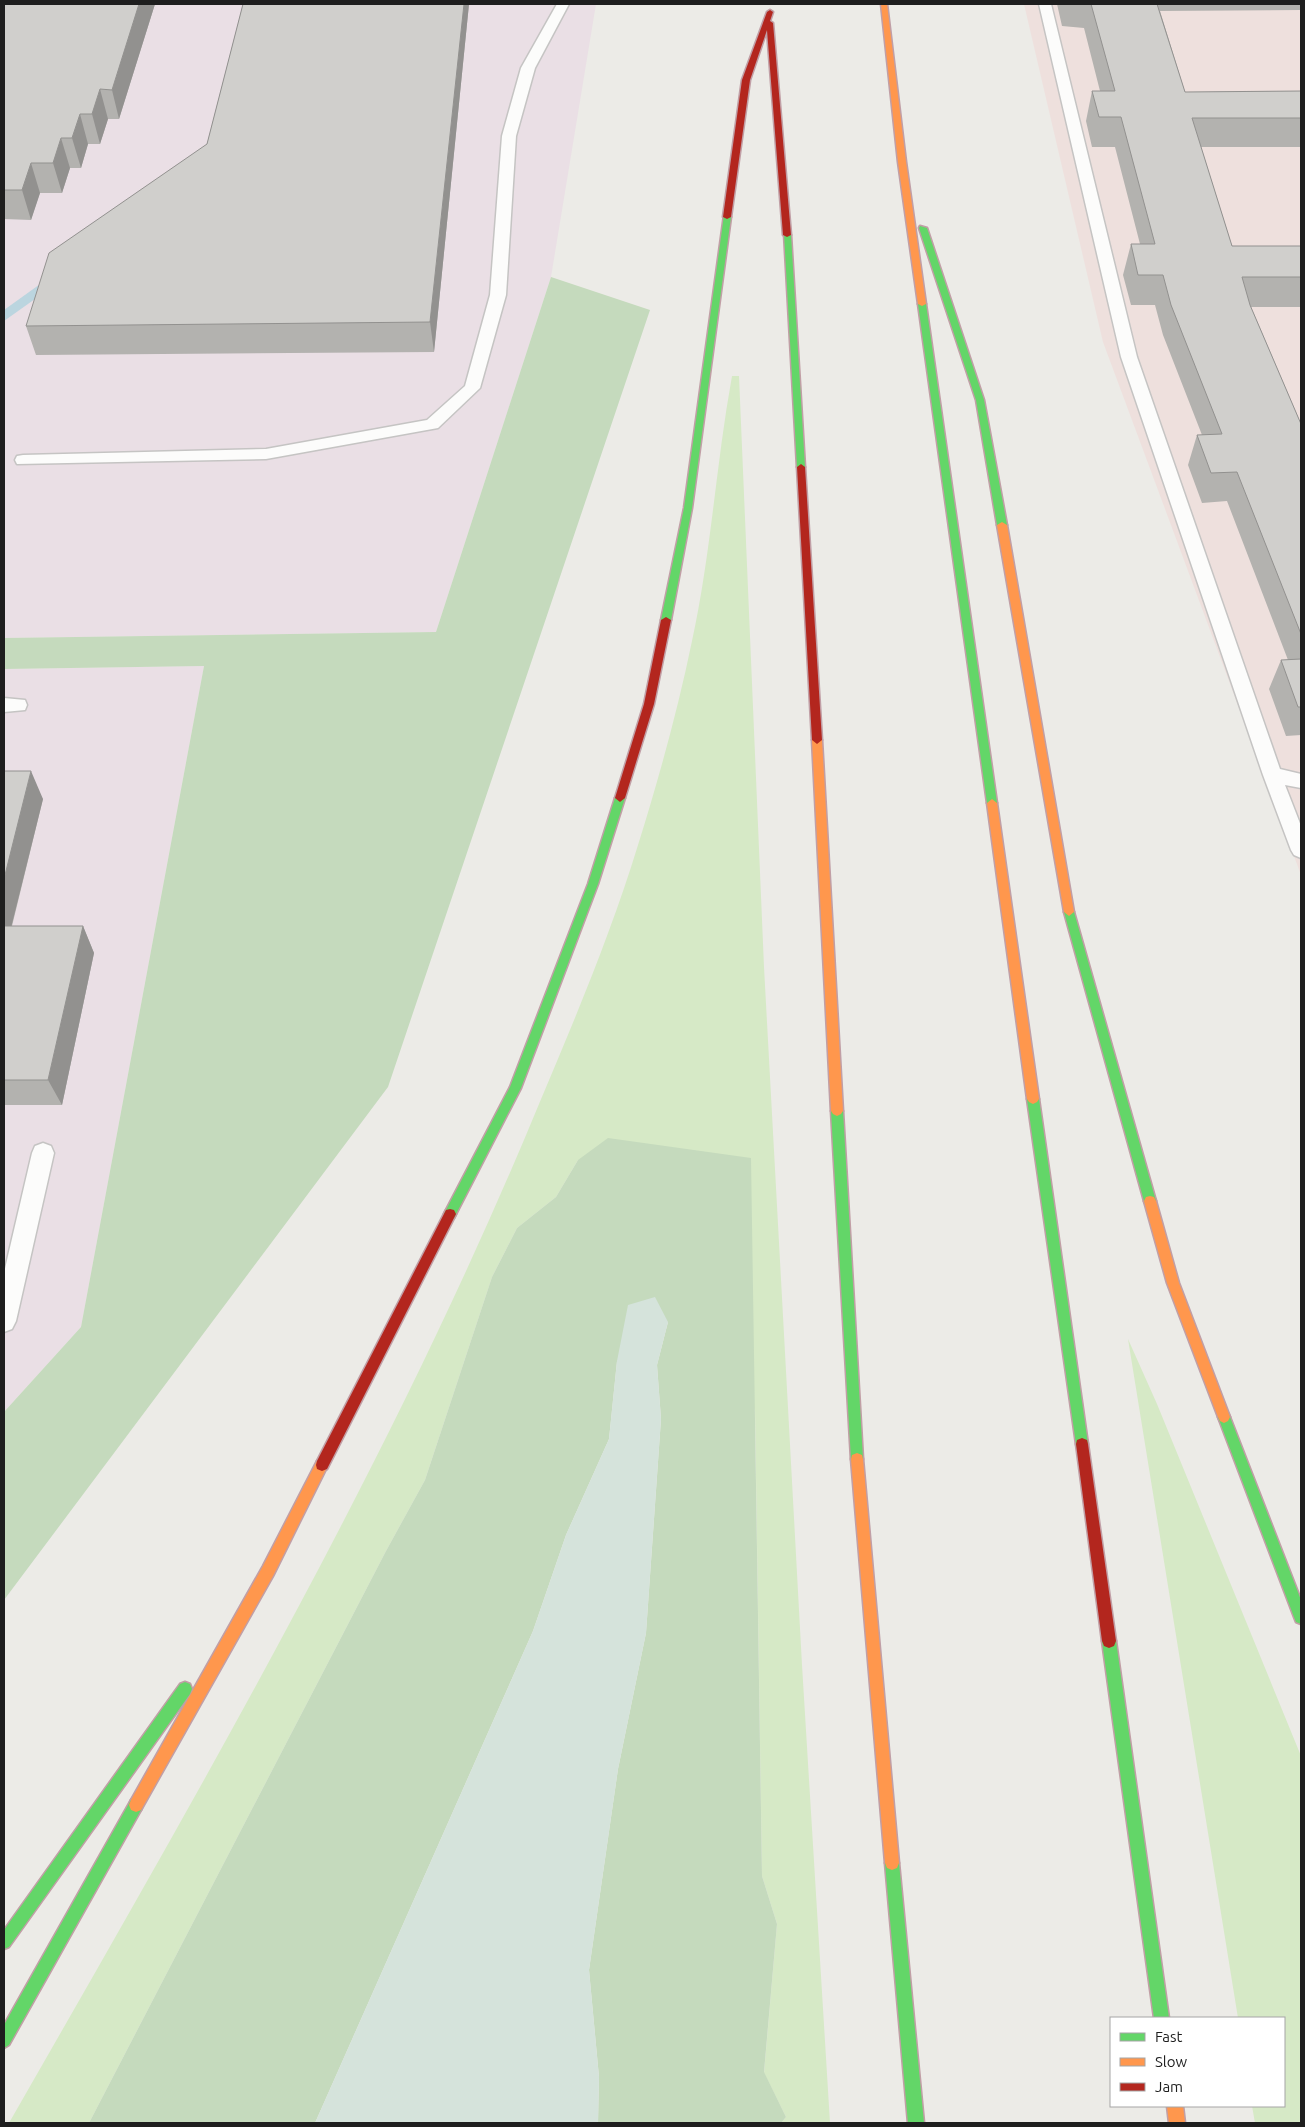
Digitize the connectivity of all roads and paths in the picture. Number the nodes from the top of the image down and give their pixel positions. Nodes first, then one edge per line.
1 (563, 4) edge
2 (884, 4) edge
3 (1045, 4) edge
4 (769, 8) edge
5 (902, 162) junction
6 (23, 460) dead end
7 (1272, 774) junction
8 (1301, 781) edge
9 (1301, 850) edge
10 (43, 1153) dead end
11 (4, 1321) edge
12 (268, 1571) junction
13 (1301, 1617) edge
14 (4, 1942) edge
15 (1162, 2017) edge
16 (4, 2040) edge
17 (1174, 2107) edge
18 (916, 2123) edge
19 (1177, 2123) edge

1 - 6 lane
2 - 5 highway
3 - 7 lane
4 - 12 highway
4 - 18 highway
5 - 13 highway
5 - 15 highway
7 - 8 lane
7 - 9 lane
10 - 11 lane
12 - 14 highway
12 - 16 highway
17 - 19 highway

